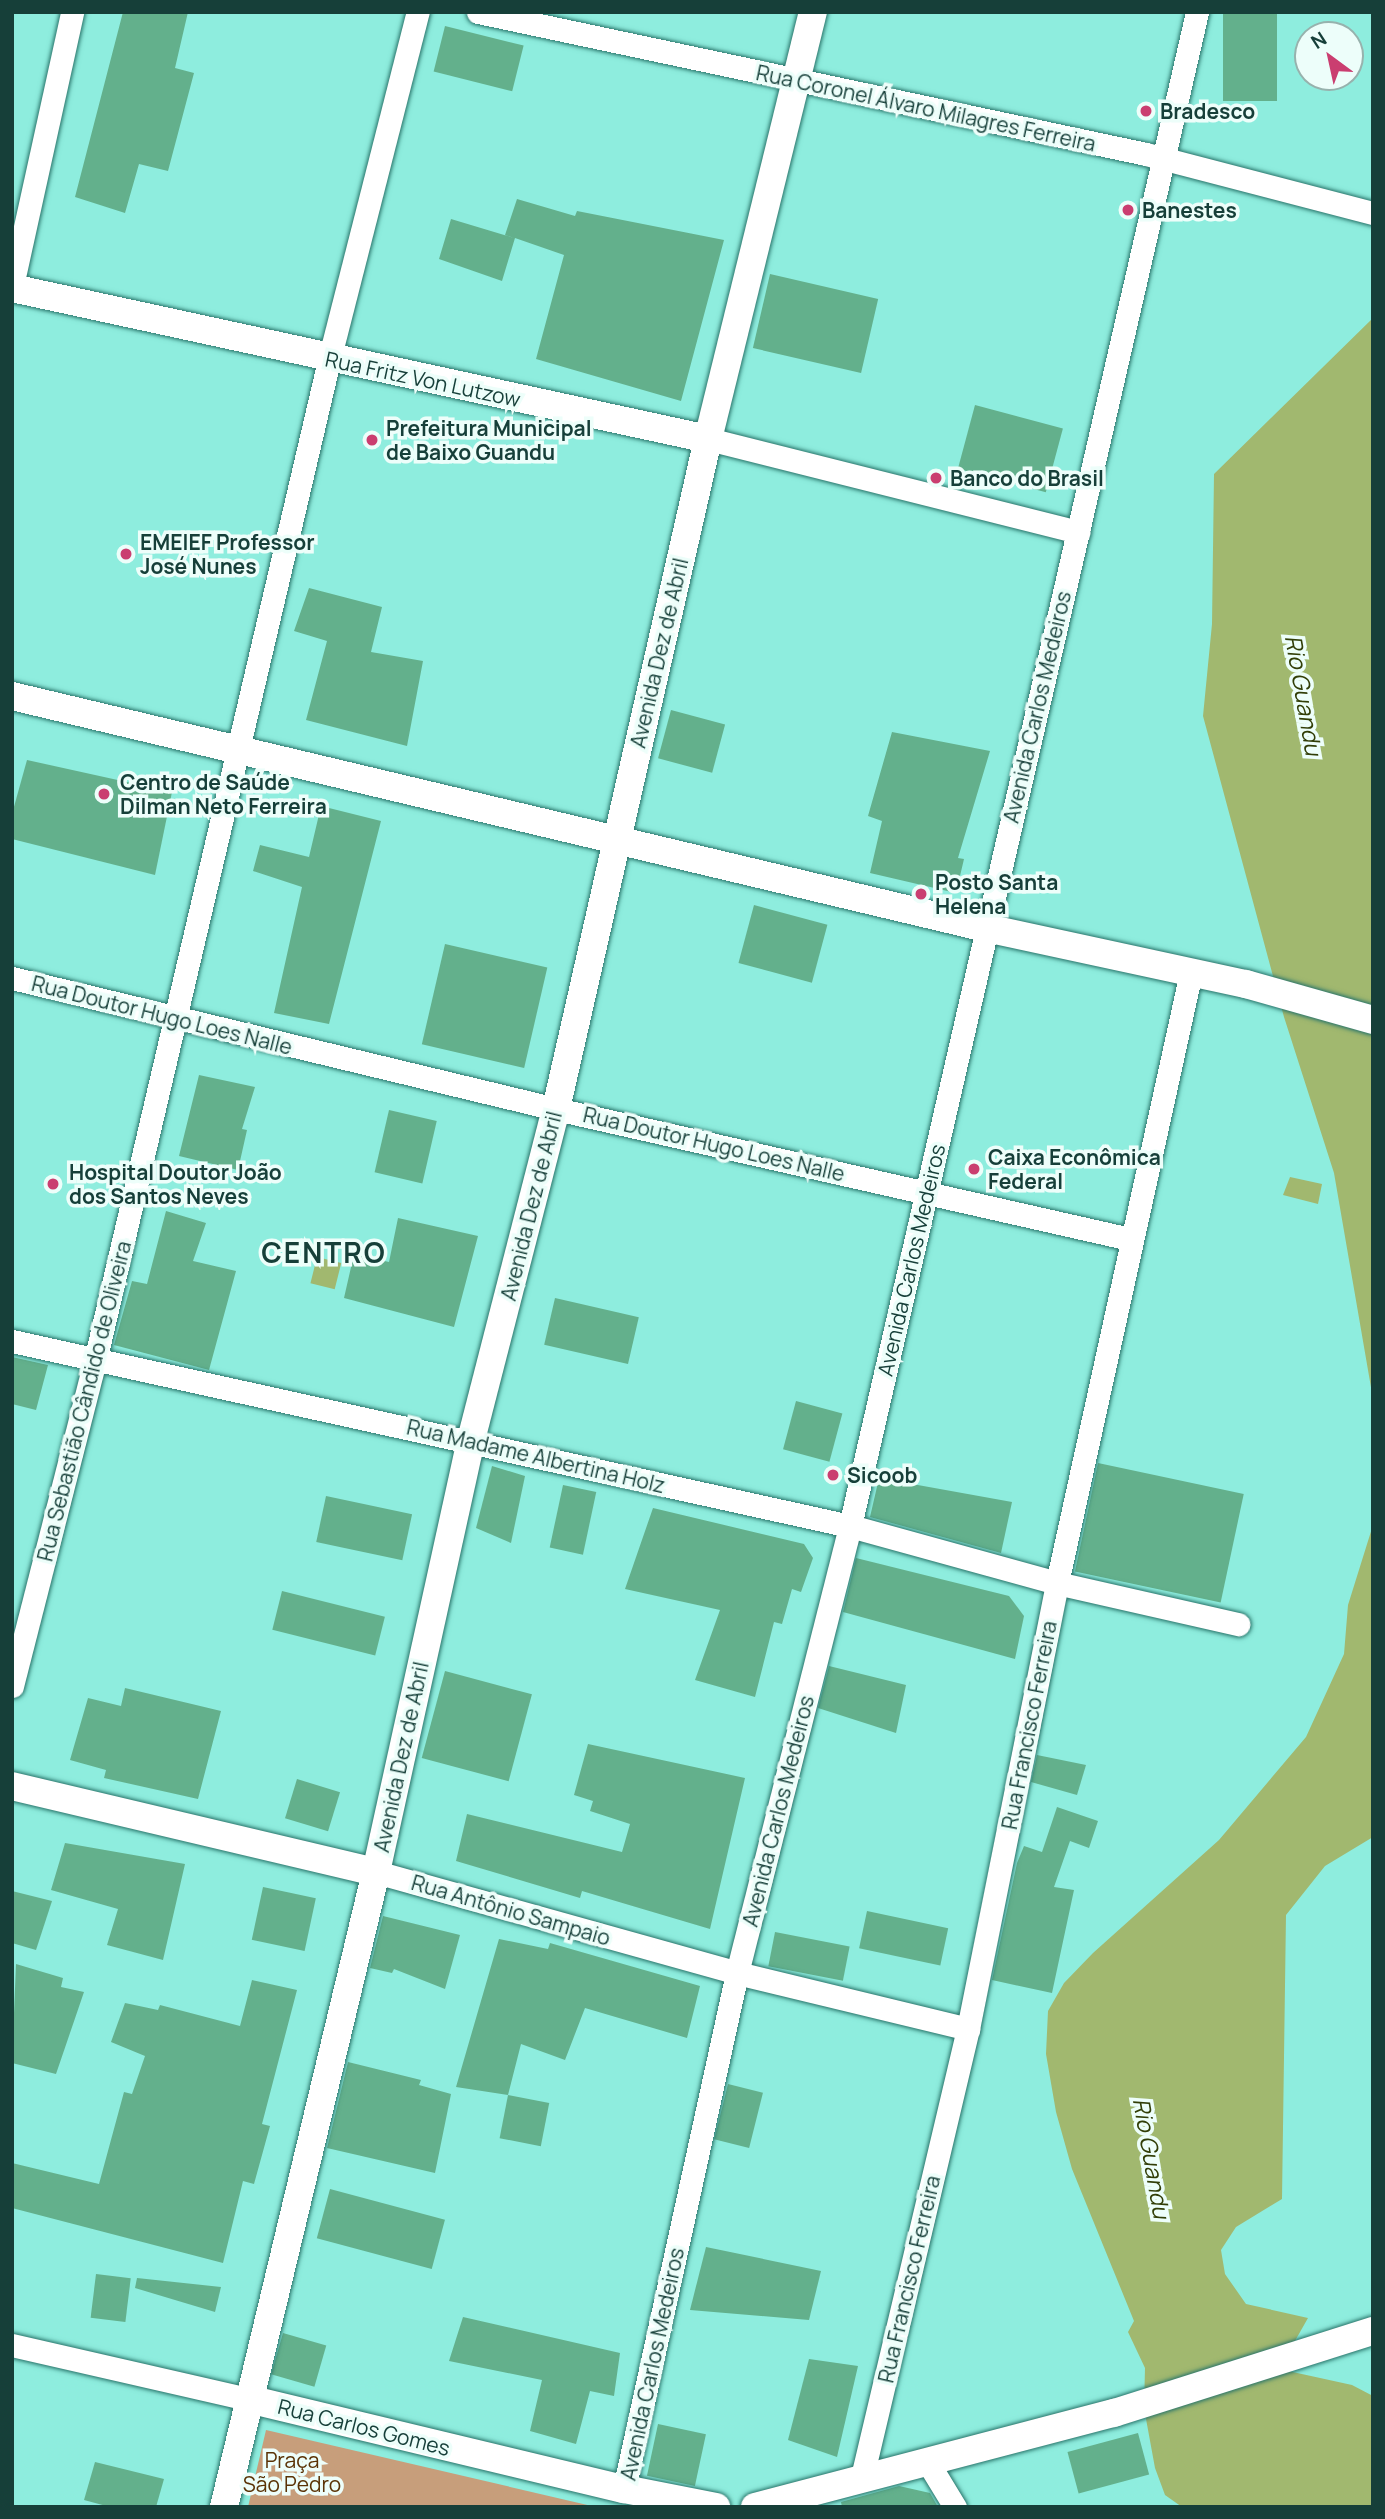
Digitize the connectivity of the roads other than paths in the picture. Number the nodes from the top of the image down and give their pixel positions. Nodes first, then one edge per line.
1 (72, 12) edge
2 (418, 12) edge
3 (478, 12) edge
4 (813, 12) edge
5 (1197, 12) edge
6 (799, 81) junction
7 (1166, 160) junction
8 (1373, 213) edge
9 (12, 287) edge
10 (328, 360) junction
11 (708, 439) junction
12 (1078, 532) junction
13 (12, 696) edge
14 (234, 751) junction
15 (618, 837) junction
16 (986, 928) junction
17 (1191, 972) junction
18 (12, 978) edge
19 (176, 1020) junction
20 (1373, 1020) edge
21 (556, 1109) junction
22 (927, 1192) junction
23 (1130, 1240) junction
24 (12, 1341) edge
25 (95, 1361) junction
26 (471, 1440) junction
27 (850, 1526) junction
28 (1057, 1583) junction
29 (1238, 1624) dead end
30 (12, 1686) edge
31 (12, 1786) edge
32 (376, 1872) junction
33 (737, 1973) junction
34 (968, 2029) junction
35 (1363, 2334) edge
36 (12, 2345) edge
37 (252, 2400) junction
38 (927, 2461) junction
39 (862, 2477) junction
40 (622, 2498) edge
41 (224, 2507) edge
42 (716, 2507) edge
43 (755, 2507) edge
44 (955, 2507) edge

1 - 9 street
2 - 10 street, Rua Sebastião Cândido de Oliveira
3 - 6 street, Rua Coronel Álvaro Milagres Ferreira
4 - 6 street, Avenida Dez de Abril
5 - 7 street, Avenida Carlos Medeiros
6 - 7 street, Rua Coronel Álvaro Milagres Ferreira
6 - 11 street, Avenida Dez de Abril
7 - 8 street, Rua Coronel Álvaro Milagres Ferreira
7 - 12 street, Avenida Carlos Medeiros
9 - 10 street, Rua Fritz Von Lutzow
10 - 11 street, Rua Fritz Von Lutzow
10 - 14 street, Rua Sebastião Cândido de Oliveira
11 - 12 street, Rua Fritz Von Lutzow
11 - 15 street, Avenida Dez de Abril
12 - 16 street, Avenida Carlos Medeiros
13 - 14 street
14 - 15 street
14 - 19 street, Rua Sebastião Cândido de Oliveira
15 - 16 street
15 - 21 street, Avenida Dez de Abril
16 - 17 street
16 - 22 street, Avenida Carlos Medeiros
17 - 20 street
17 - 23 street, Rua Francisco Ferreira
18 - 19 street, Rua Doutor Hugo Loes Nalle
19 - 21 street, Rua Doutor Hugo Loes Nalle
19 - 25 street, Rua Sebastião Cândido de Oliveira
21 - 22 street, Rua Doutor Hugo Loes Nalle
21 - 26 street, Avenida Dez de Abril
22 - 23 street, Rua Doutor Hugo Loes Nalle
22 - 27 street, Avenida Carlos Medeiros
23 - 28 street, Rua Francisco Ferreira
24 - 25 street, Rua Madame Albertina Holz
25 - 26 street, Rua Madame Albertina Holz
25 - 30 street, Rua Sebastião Cândido de Oliveira
26 - 27 street, Rua Madame Albertina Holz
26 - 32 street, Avenida Dez de Abril
27 - 28 street, Rua Madame Albertina Holz
27 - 33 street, Avenida Carlos Medeiros
28 - 29 street, Rua Madame Albertina Holz
28 - 34 street, Rua Francisco Ferreira
31 - 32 street, Rua Antônio Sampaio
32 - 33 street, Rua Antônio Sampaio
32 - 37 street, Avenida Dez de Abril
33 - 34 street, Rua Antônio Sampaio
33 - 40 street, Avenida Carlos Medeiros
34 - 39 street, Rua Francisco Ferreira
35 - 38 street
36 - 37 street, Rua Carlos Gomes
37 - 40 street, Rua Carlos Gomes
37 - 41 street, Avenida Dez de Abril
38 - 39 street
38 - 44 street
39 - 43 street
40 - 42 street, Rua Carlos Gomes

